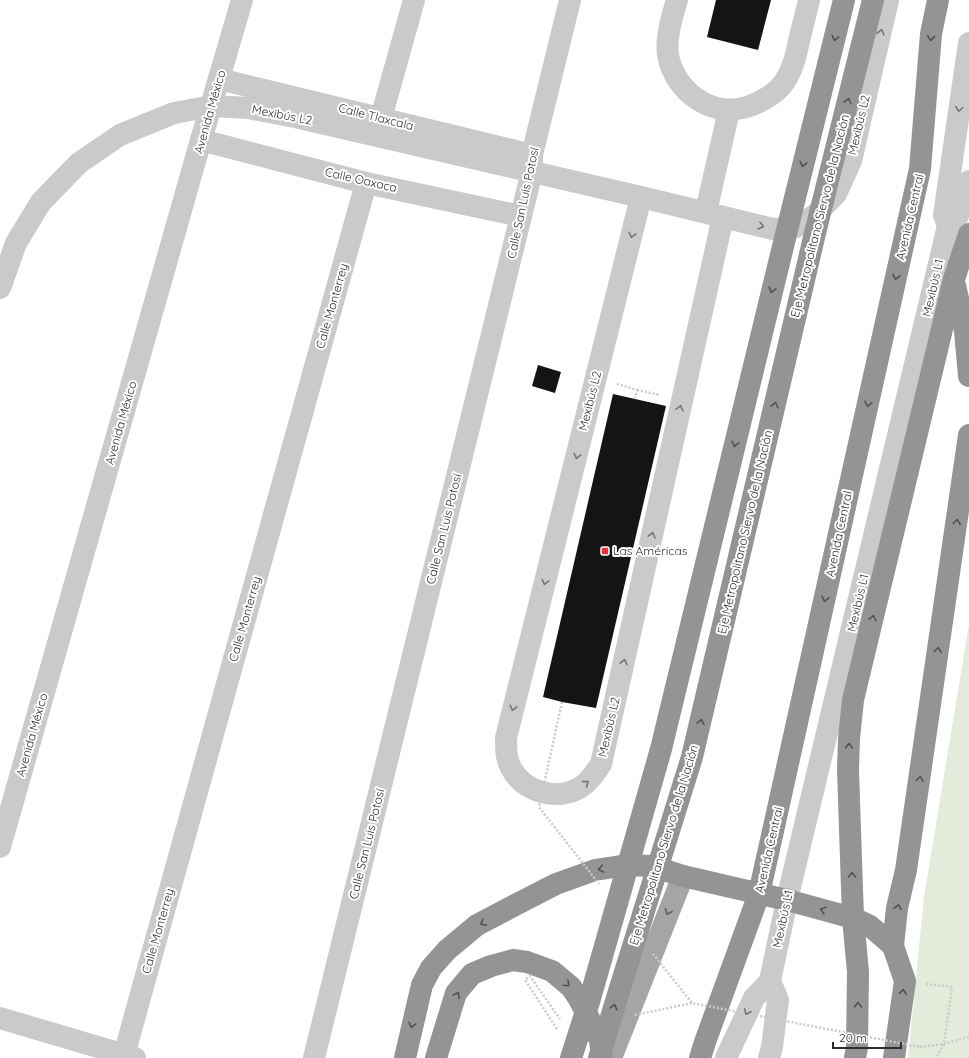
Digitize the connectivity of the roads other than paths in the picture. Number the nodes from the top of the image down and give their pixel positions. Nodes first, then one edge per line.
1 (242, 0) edge
2 (414, 0) edge
3 (570, 0) edge
4 (677, 0) edge
5 (809, 0) edge
6 (844, 0) edge
7 (873, 0) edge
8 (888, 0) edge
9 (938, 0) edge
10 (969, 43) edge
11 (219, 79) junction
12 (212, 106) junction
13 (729, 110) junction
14 (381, 118) junction
15 (201, 140) junction
16 (532, 164) junction
17 (969, 181) edge
18 (366, 183) junction
19 (642, 197) junction
20 (715, 214) junction
21 (521, 216) junction
22 (948, 226) junction
23 (969, 234) edge
24 (954, 279) junction
25 (0, 288) edge
26 (969, 376) edge
27 (969, 436) edge
28 (0, 847) edge
29 (683, 876) junction
30 (759, 894) junction
31 (787, 900) junction
32 (853, 918) junction
33 (893, 946) junction
34 (770, 982) junction
35 (0, 1018) edge
36 (130, 1056) edge
37 (314, 1058) edge
38 (405, 1058) edge
39 (436, 1058) edge
40 (571, 1058) edge
41 (599, 1058) edge
42 (602, 1058) edge
43 (610, 1058) edge
44 (700, 1058) edge
45 (726, 1058) edge
46 (769, 1058) edge
47 (855, 1058) edge
48 (894, 1058) edge

1 - 11 street, Avenida México
2 - 14 street
3 - 16 street, Calle San Luis Potosí
4 - 13 street
5 - 13 street
6 -> 40 highway, bridge
41 -> 7 highway, Eje Metropolitano Siervo de la Nación, bridge
20 -> 8 street, Mexibús L2
9 -> 30 highway, Avenida Central
10 -> 22 street, Mexibús L1
11 - 12 street, Avenida México
11 - 14 street, Calle Tlaxcala
12 - 15 street, Avenida México
12 - 16 street, Mexibús L2
12 - 25 street, Mexibús L2
13 - 20 street
14 - 16 street, Calle Tlaxcala
15 - 18 street, Calle Oaxaca
15 - 28 street, Avenida México
16 - 19 street, Mexibús L2
16 - 21 street, Calle San Luis Potosí
17 - 22 street, Mexibús L1
18 - 21 street, Calle Oaxaca
18 - 36 street, Calle Monterrey
19 - 20 street, Mexibús L2
19 -> 20 street, Mexibús L2
21 - 37 street, Calle San Luis Potosí
22 - 31 street, Mexibús L1
23 - 24 highway
24 - 26 highway
32 -> 24 highway
33 -> 27 highway
29 - 30 highway
29 -> 38 highway
29 -> 43 main road
30 - 31 highway
30 - 44 highway, Avenida Central
32 -> 31 highway
31 - 34 street, Mexibús L1
32 - 33 highway
47 -> 32 highway
48 -> 33 highway
34 -> 45 street
34 - 46 street
35 - 36 street
39 -> 42 highway, bridge

